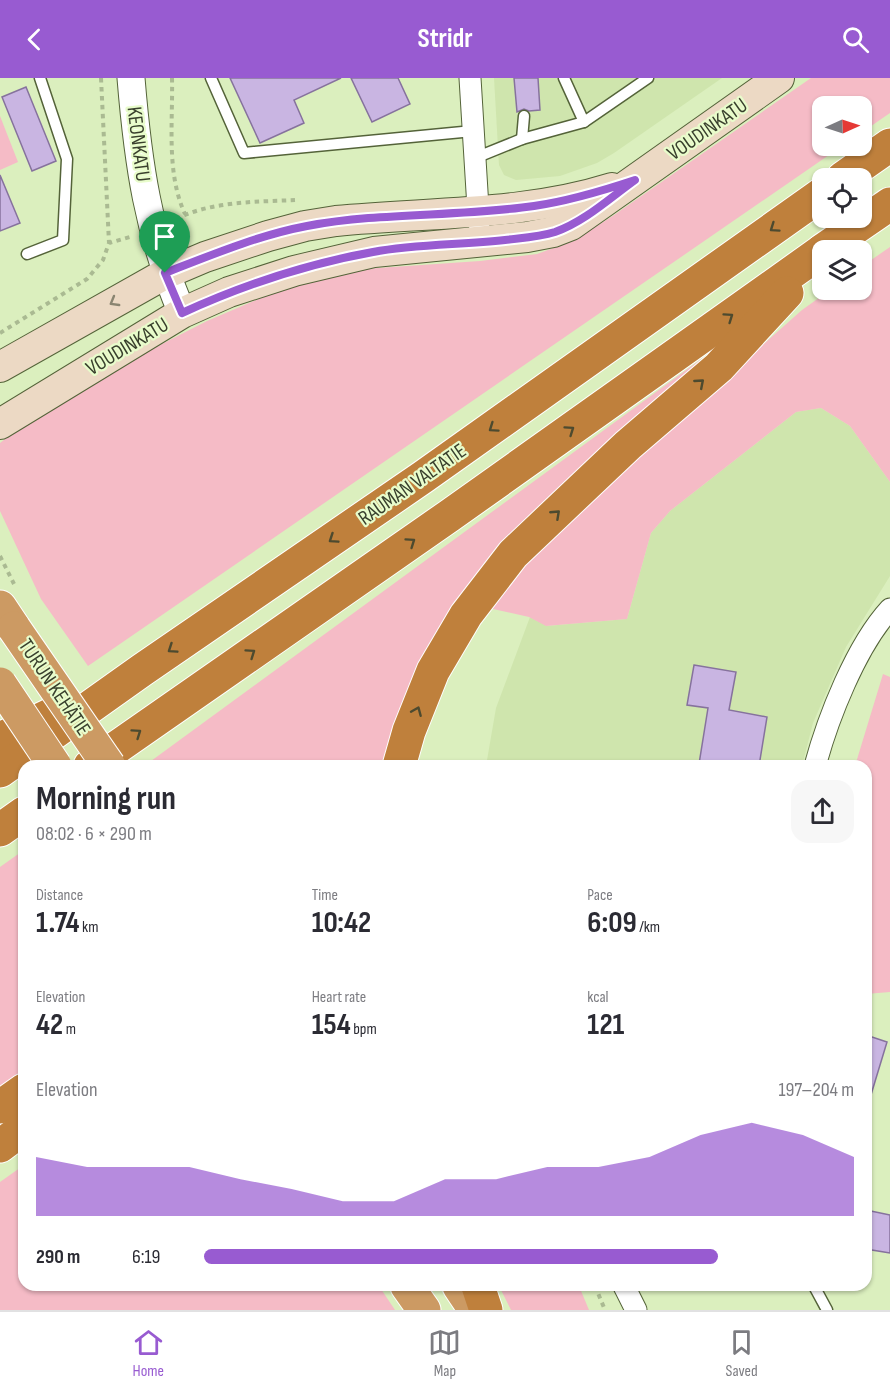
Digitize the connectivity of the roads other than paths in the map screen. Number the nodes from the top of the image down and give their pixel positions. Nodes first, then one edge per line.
1 (40, 78) edge
2 (131, 78) edge
3 (211, 78) edge
4 (470, 78) edge
5 (564, 78) edge
6 (648, 78) edge
7 (779, 78) edge
8 (524, 116) dead end
9 (584, 122) junction
10 (473, 131) junction
11 (522, 139) junction
12 (890, 145) edge
13 (474, 158) junction
14 (857, 168) edge
15 (635, 180) junction
16 (812, 201) edge
17 (890, 204) edge
18 (478, 211) junction
19 (839, 240) edge
20 (479, 243) junction
21 (27, 254) dead end
22 (812, 259) edge
23 (812, 264) edge
24 (165, 273) junction
25 (182, 313) junction
26 (0, 368) edge
27 (0, 423) edge
28 (890, 609) edge
29 (7, 617) edge
30 (142, 670) junction
31 (0, 684) edge
32 (0, 739) edge
33 (51, 760) edge
34 (99, 760) edge
35 (105, 760) edge
36 (401, 760) edge
37 (816, 760) edge
38 (0, 771) edge
39 (18, 817) edge
40 (0, 830) edge
41 (18, 1094) edge
42 (0, 1107) edge
43 (18, 1132) edge
44 (0, 1146) edge
45 (411, 1291) edge
46 (462, 1291) edge
47 (480, 1291) edge
48 (626, 1291) edge
49 (818, 1291) edge
50 (424, 1310) edge
51 (475, 1310) edge
52 (486, 1310) edge
53 (636, 1310) edge
54 (827, 1310) edge

1 - 21 lane
2 - 24 street, KEONKATU
3 - 10 lane
4 - 10 street
5 - 9 lane
6 - 9 lane
7 - 15 main road, VOUDINKATU
8 - 11 lane
9 - 11 lane
10 - 13 street
11 - 13 lane
12 - 14 highway
13 - 18 street
15 - 18 main road, VOUDINKATU
15 - 20 main road, VOUDINKATU
16 -> 30 highway, RAUMAN VALTATIE
17 - 19 highway
18 - 20 street
18 - 24 main road, VOUDINKATU
20 - 25 main road, VOUDINKATU
34 -> 22 highway
36 -> 23 highway
24 - 25 street, KEONKATU
24 -> 26 main road, VOUDINKATU
25 - 27 main road, VOUDINKATU
28 - 37 street
29 - 35 highway, TURUN KEHÄTIE, bridge
30 - 32 highway
30 - 38 highway, RAUMAN VALTATIE
31 - 33 highway, TURUN KEHÄTIE, bridge
39 - 40 highway
41 - 42 highway
43 - 44 highway
45 - 50 highway
46 - 51 highway
47 - 52 highway
48 - 53 street
49 - 54 lane

